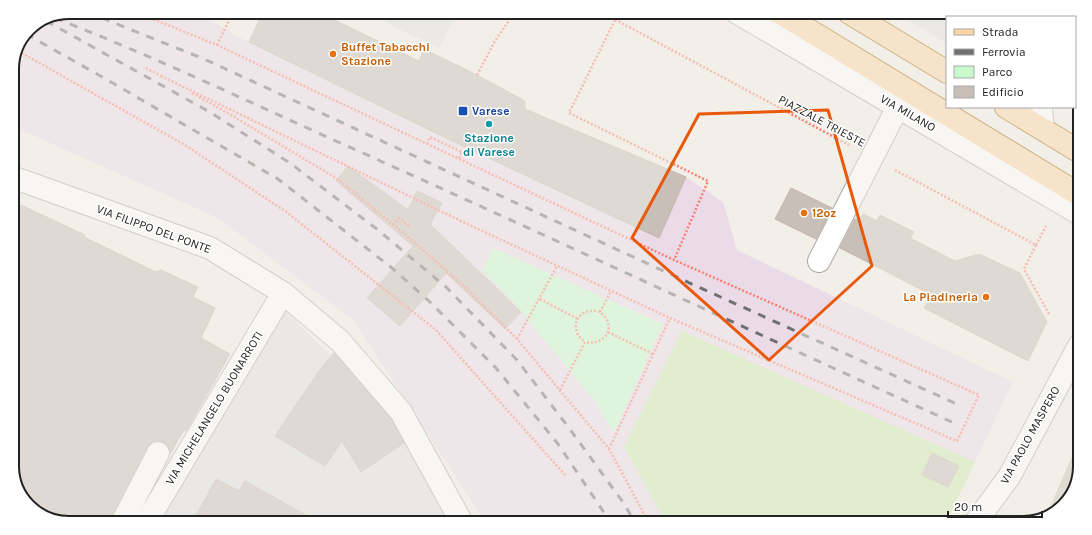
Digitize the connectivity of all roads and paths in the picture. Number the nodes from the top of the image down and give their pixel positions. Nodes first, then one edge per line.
1 (152, 19) edge
2 (229, 19) edge
3 (510, 19) edge
4 (749, 19) edge
5 (788, 19) edge
6 (860, 19) edge
7 (615, 20) joint
8 (216, 45) junction
9 (22, 53) edge
10 (146, 68) dead end
11 (946, 71) edge
12 (477, 75) dead end
13 (161, 76) junction
14 (902, 99) junction
15 (1008, 108) edge
16 (1040, 108) edge
17 (1043, 129) junction
18 (427, 144) junction
19 (1073, 148) edge
20 (872, 157) junction
21 (460, 158) junction
22 (19, 180) edge
23 (1073, 190) edge
24 (1073, 209) edge
25 (1049, 220) dead end
26 (393, 225) junction
27 (409, 226) dead end
28 (1036, 245) junction
29 (674, 260) junction
30 (819, 261) dead end
31 (557, 266) junction
32 (610, 291) junction
33 (283, 293) junction
34 (540, 299) junction
35 (600, 312) junction
36 (1049, 314) dead end
37 (670, 318) junction
38 (578, 319) junction
39 (608, 332) junction
40 (517, 339) junction
41 (586, 342) junction
42 (653, 354) junction
43 (1073, 357) edge
44 (560, 390) junction
45 (609, 449) junction
46 (158, 453) dead end
47 (565, 475) dead end
48 (126, 516) edge
49 (150, 516) edge
50 (458, 516) edge
51 (645, 516) edge
52 (980, 516) edge

1 - 8 path
2 - 8 path
3 - 12 path
4 - 14 street, VIA MILANO
5 - 14 main road, VIA MILANO
6 - 11 main road
7 - 20 path, PIAZZALE TRIESTE
7 - 29 path
8 - 18 path
9 - 47 path
10 - 13 path
13 - 26 path
13 - 31 path
14 - 20 street
14 - 23 main road, VIA MILANO
14 - 24 street, VIA MILANO
15 - 17 main road
16 - 17 street
17 - 19 main road
18 - 21 path
18 - 21 path
20 - 28 path, PIAZZALE TRIESTE
20 - 30 street
21 - 29 path
22 - 33 street, VIA FILIPPO DEL PONTE
25 - 28 path
26 - 27 path
26 - 40 path
28 - 36 path
29 - 37 path
31 - 32 path
31 - 34 path
32 - 35 path
32 - 37 path
33 - 49 street, VIA MICHELANGELO BUONARROTI
33 - 50 street, VIA FILIPPO DEL PONTE
34 - 38 path
34 - 40 path
35 - 38 path
35 - 39 path
37 - 42 path
38 - 41 path
39 - 41 path
39 - 42 path
40 - 44 path
41 - 44 path
42 - 45 path
43 - 52 street, VIA PAOLO MASPERO
44 - 45 path
45 - 51 path
46 - 48 street

